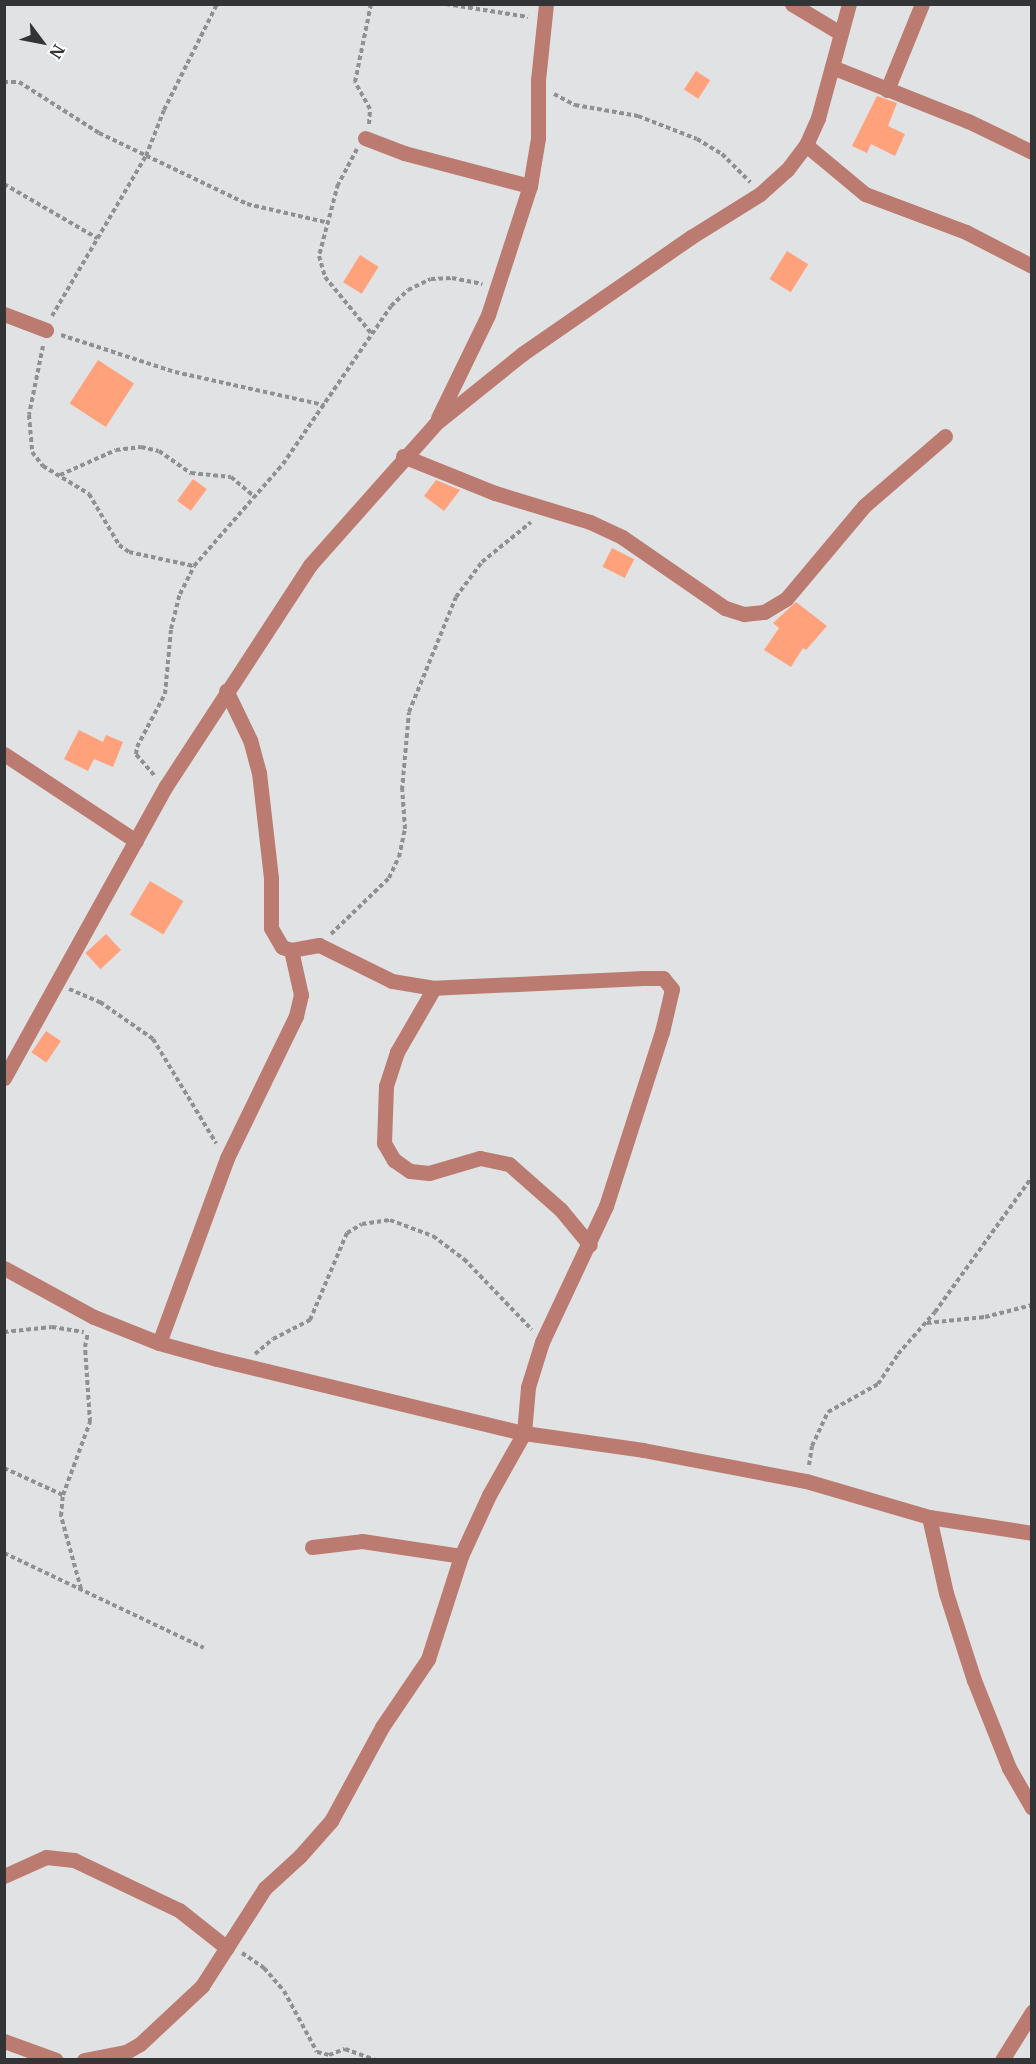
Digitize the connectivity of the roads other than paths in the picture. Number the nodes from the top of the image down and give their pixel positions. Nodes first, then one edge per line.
1 (792, 4) edge
2 (849, 4) edge
3 (922, 4) edge
4 (545, 12) edge
5 (840, 33) junction
6 (832, 67) junction
7 (887, 90) junction
8 (364, 138) road end
9 (806, 145) junction
10 (1032, 152) edge
11 (530, 186) junction
12 (1032, 266) edge
13 (4, 314) edge
14 (46, 330) road end
15 (435, 424) junction
16 (945, 436) dead end
17 (403, 456) junction
18 (226, 690) junction
19 (4, 754) edge
20 (136, 841) junction
21 (291, 950) junction
22 (434, 988) junction
23 (4, 1078) edge
24 (590, 1245) junction
25 (4, 1268) edge
26 (159, 1344) junction
27 (524, 1433) junction
28 (929, 1517) junction
29 (1032, 1533) edge
30 (312, 1547) dead end
31 (461, 1556) junction
32 (1032, 1808) edge
33 (4, 1876) edge
34 (225, 1951) junction
35 (1032, 2012) edge
36 (4, 2041) edge
37 (56, 2060) edge
38 (84, 2060) edge
39 (1002, 2060) edge

1 - 5 street
2 - 5 street
3 - 7 street
4 - 11 street
5 - 6 street
6 - 7 street
6 - 9 street
7 - 10 street
8 - 11 street
9 - 12 street
9 - 15 street
11 - 15 street
13 - 14 street
15 - 17 street
16 - 17 street
17 - 18 street
18 - 20 street
18 - 21 street
19 - 20 street
20 - 23 street
21 - 22 street
21 - 26 street
22 - 24 street
22 - 24 street
24 - 27 street
25 - 26 street
26 - 27 street
27 - 28 street
27 - 31 street
28 - 29 street
28 - 32 street
30 - 31 street
31 - 34 street
33 - 34 street
34 - 38 street
35 - 39 street
36 - 37 street

